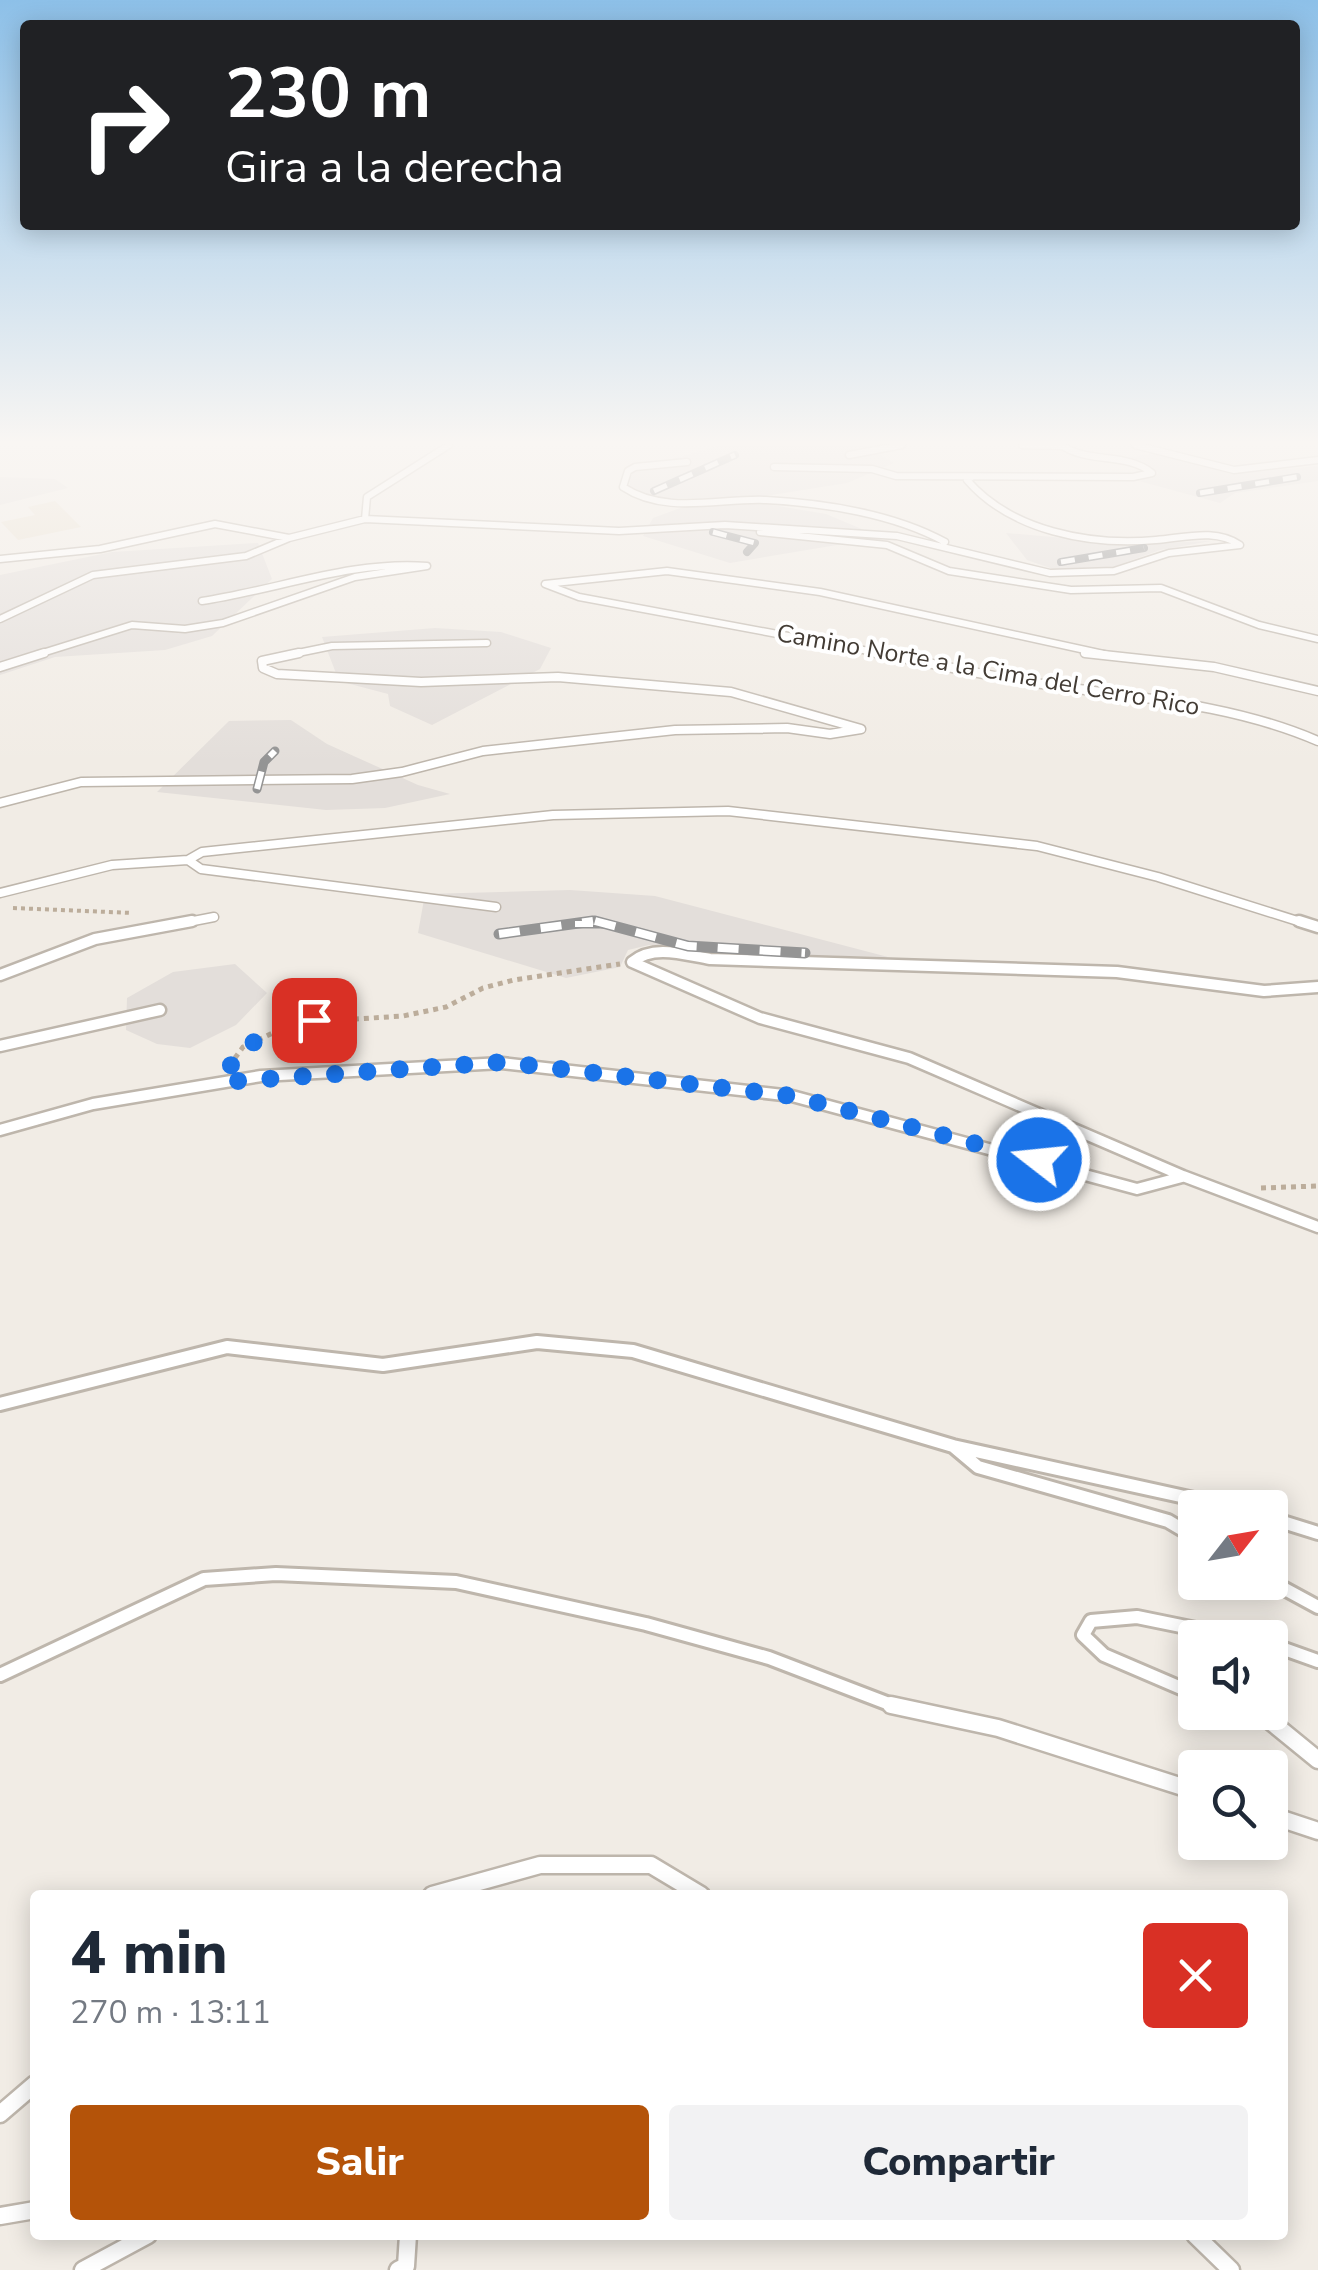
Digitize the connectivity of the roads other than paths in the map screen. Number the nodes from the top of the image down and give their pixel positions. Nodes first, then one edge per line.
1 (81, 551) edge
2 (262, 551) edge
3 (901, 551) edge
4 (960, 551) edge
5 (1194, 551) edge
6 (0, 559) edge
7 (202, 601) dead end
8 (0, 619) edge
9 (1318, 639) edge
10 (488, 643) dead end
11 (0, 668) edge
12 (1318, 691) edge
13 (1318, 741) edge
14 (0, 804) edge
15 (188, 860) junction
16 (0, 893) edge
17 (496, 907) dead end
18 (214, 917) dead end
19 (1318, 927) edge
20 (0, 974) edge
21 (1318, 987) edge
22 (160, 1010) dead end
23 (0, 1046) edge
24 (0, 1130) edge
25 (1183, 1176) junction
26 (1318, 1227) edge
27 (0, 1404) edge
28 (953, 1446) junction
29 (1178, 1495) edge
30 (1288, 1524) edge
31 (1178, 1527) edge
32 (1318, 1533) edge
33 (1288, 1591) edge
34 (1318, 1607) edge
35 (1178, 1625) edge
36 (1288, 1650) edge
37 (1318, 1661) edge
38 (0, 1675) edge
39 (1178, 1687) edge
40 (1281, 1730) edge
41 (1318, 1760) edge
42 (1178, 1786) edge
43 (1288, 1822) edge
44 (1318, 1831) edge
45 (450, 1890) edge
46 (693, 1890) edge
47 (30, 2088) edge
48 (0, 2114) edge
49 (30, 2211) edge
50 (0, 2216) edge
51 (139, 2240) edge
52 (408, 2240) edge
53 (1200, 2240) edge
54 (83, 2270) edge
55 (398, 2270) edge
56 (1232, 2270) edge

1 - 6 lane
2 - 8 lane
3 - 9 lane
4 - 5 lane
7 - 11 lane
10 - 14 lane
12 - 13 lane, Camino Norte a la Cima del Cerro Rico
15 - 16 lane
15 - 17 lane
15 - 19 lane
18 - 20 lane
21 - 25 lane
22 - 23 lane
24 - 25 lane
25 - 26 lane
27 - 28 lane
28 - 29 lane
28 - 31 lane
30 - 32 lane
33 - 34 lane
35 - 39 lane
36 - 37 lane
38 - 42 lane
40 - 41 lane
43 - 44 lane
45 - 46 lane
47 - 48 lane
49 - 50 lane
51 - 54 lane
52 - 55 lane
53 - 56 lane

